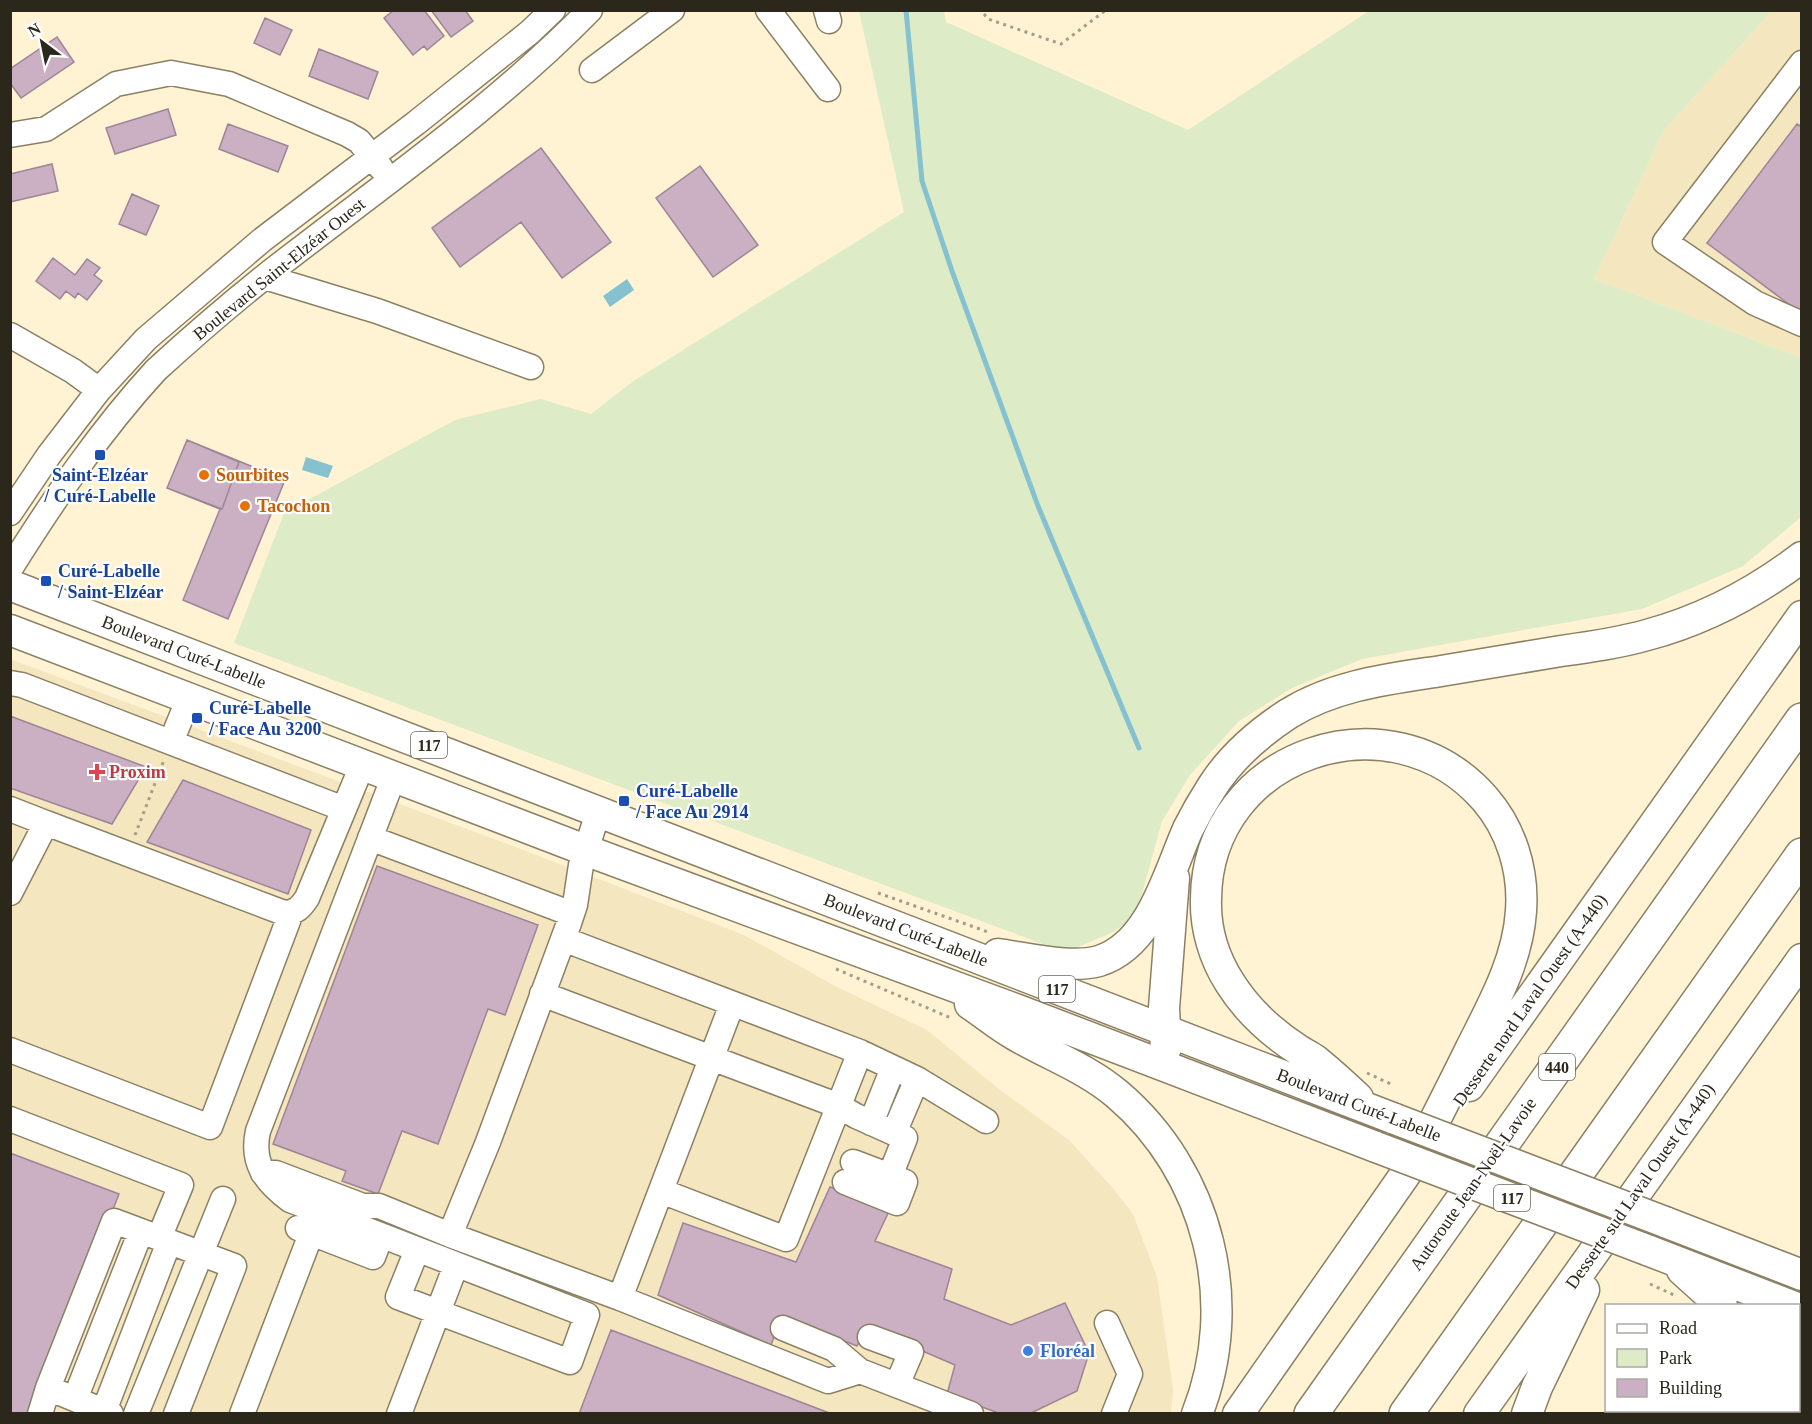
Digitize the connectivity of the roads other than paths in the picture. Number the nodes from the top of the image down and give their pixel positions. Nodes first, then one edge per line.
1 (554, 10) edge
2 (590, 10) edge
3 (768, 10) edge
4 (657, 15) edge
5 (592, 70) dead end
6 (1798, 74) edge
7 (828, 89) dead end
8 (10, 135) edge
9 (372, 157) junction
10 (391, 180) junction
11 (265, 277) junction
12 (1802, 324) edge
13 (10, 335) edge
14 (531, 367) dead end
15 (99, 390) junction
16 (10, 513) edge
17 (1802, 557) edge
18 (10, 569) edge
19 (10, 585) edge
20 (1802, 616) edge
21 (10, 630) edge
22 (10, 683) edge
23 (189, 698) junction
24 (1802, 720) edge
25 (171, 742) junction
26 (363, 764) junction
27 (394, 776) junction
28 (10, 808) edge
29 (344, 809) junction
30 (599, 810) junction
31 (46, 823) junction
32 (370, 838) junction
33 (585, 850) junction
34 (1802, 855) edge
35 (1175, 866) junction
36 (10, 893) edge
37 (291, 913) junction
38 (572, 914) junction
39 (563, 939) junction
40 (950, 948) junction
41 (1802, 959) edge
42 (936, 979) junction
43 (542, 994) junction
44 (732, 1004) junction
45 (1165, 1031) junction
46 (10, 1050) edge
47 (860, 1052) junction
48 (711, 1058) junction
49 (1167, 1066) junction
50 (893, 1068) junction
51 (917, 1079) junction
52 (839, 1106) junction
53 (1385, 1115) junction
54 (10, 1119) edge
55 (986, 1121) dead end
56 (872, 1123) junction
57 (894, 1133) junction
58 (1412, 1165) junction
59 (849, 1172) dead end
60 (263, 1173) junction
61 (661, 1191) junction
62 (223, 1199) dead end
63 (306, 1206) junction
64 (1615, 1221) junction
65 (311, 1234) junction
66 (450, 1235) junction
67 (381, 1236) junction
68 (156, 1237) junction
69 (417, 1250) junction
70 (201, 1254) junction
71 (1658, 1254) junction
72 (456, 1265) junction
73 (1802, 1275) edge
74 (620, 1298) junction
75 (1721, 1304) edge
76 (1789, 1304) edge
77 (438, 1312) junction
78 (1107, 1323) dead end
79 (783, 1328) dead end
80 (870, 1337) dead end
81 (860, 1371) junction
82 (897, 1385) junction
83 (48, 1388) junction
84 (75, 1399) junction
85 (107, 1412) edge
86 (40, 1413) edge
87 (136, 1413) edge
88 (177, 1413) edge
89 (242, 1413) edge
90 (399, 1413) edge
91 (972, 1413) edge
92 (1114, 1413) edge
93 (1197, 1413) edge
94 (1238, 1413) edge
95 (1311, 1413) edge
96 (1406, 1413) edge
97 (1479, 1413) edge
98 (1527, 1413) edge

1 - 9 street, Boulevard Saint-Elzéar Ouest
2 - 10 street, Boulevard Saint-Elzéar Ouest
3 - 7 street
4 - 5 street
6 - 12 street
8 - 9 street
9 - 10 street
9 - 15 street, Boulevard Saint-Elzéar Ouest
10 - 11 street, Boulevard Saint-Elzéar Ouest
11 - 14 street
11 - 18 street, Boulevard Saint-Elzéar Ouest
13 - 15 street
15 - 16 street, Boulevard Saint-Elzéar Ouest
17 - 35 main road
19 - 30 main road, Boulevard Curé-Labelle / 117
20 - 58 main road, Desserte nord Laval Ouest (A-440)
21 - 23 main road, Boulevard Curé-Labelle / 117
22 - 25 street
23 - 25 street
23 - 26 main road, Boulevard Curé-Labelle / 117
24 - 95 highway, Autoroute Jean-Noël-Lavoie / 440
25 - 29 street
26 - 27 main road, Boulevard Curé-Labelle / 117
26 - 29 street
27 - 32 street
27 - 33 main road, Boulevard Curé-Labelle / 117
28 - 31 street
29 - 37 street
30 - 33 street
30 - 40 main road, Boulevard Curé-Labelle / 117
31 - 36 street
31 - 37 street
32 - 38 street
32 - 60 street
33 - 38 street
33 - 42 main road, Boulevard Curé-Labelle / 117
34 - 96 highway
35 - 40 main road
35 - 45 main road
37 - 46 street
38 - 39 street
39 - 43 street
39 - 44 street
40 - 45 main road, Boulevard Curé-Labelle / 117
41 - 64 main road, Desserte sud Laval Ouest (A-440)
42 - 49 main road, Boulevard Curé-Labelle / 117
42 - 93 main road
43 - 48 street
43 - 66 street
44 - 47 street
44 - 48 street
45 - 49 main road
45 - 53 main road, Boulevard Curé-Labelle / 117
47 - 50 street
47 - 52 street
48 - 52 street
48 - 61 street
49 - 71 main road, Boulevard Curé-Labelle / 117, bridge
50 - 51 street
50 - 56 street
51 - 55 street
51 - 57 street
52 - 56 street
52 - 61 street
53 - 58 main road
53 - 73 main road, Boulevard Curé-Labelle / 117, bridge
54 - 68 street
56 - 57 street
57 - 59 street
58 - 94 main road, Desserte nord Laval Ouest (A-440)
60 - 63 street
60 - 66 street
61 - 74 street
62 - 70 street
63 - 65 street
63 - 67 street
64 - 97 main road, Desserte sud Laval Ouest (A-440)
64 - 98 main road
65 - 67 street
65 - 89 street
66 - 74 street
67 - 69 street
68 - 70 street
68 - 83 street
68 - 84 street
68 - 85 street
69 - 72 street
69 - 77 street
70 - 87 street
70 - 88 street
71 - 75 main road
71 - 76 main road, Boulevard Curé-Labelle / 117
72 - 77 street
72 - 77 street
74 - 81 street
77 - 90 street
78 - 92 street
79 - 81 street
80 - 82 street
81 - 82 street
82 - 91 street
83 - 84 street
83 - 86 street
84 - 85 street

